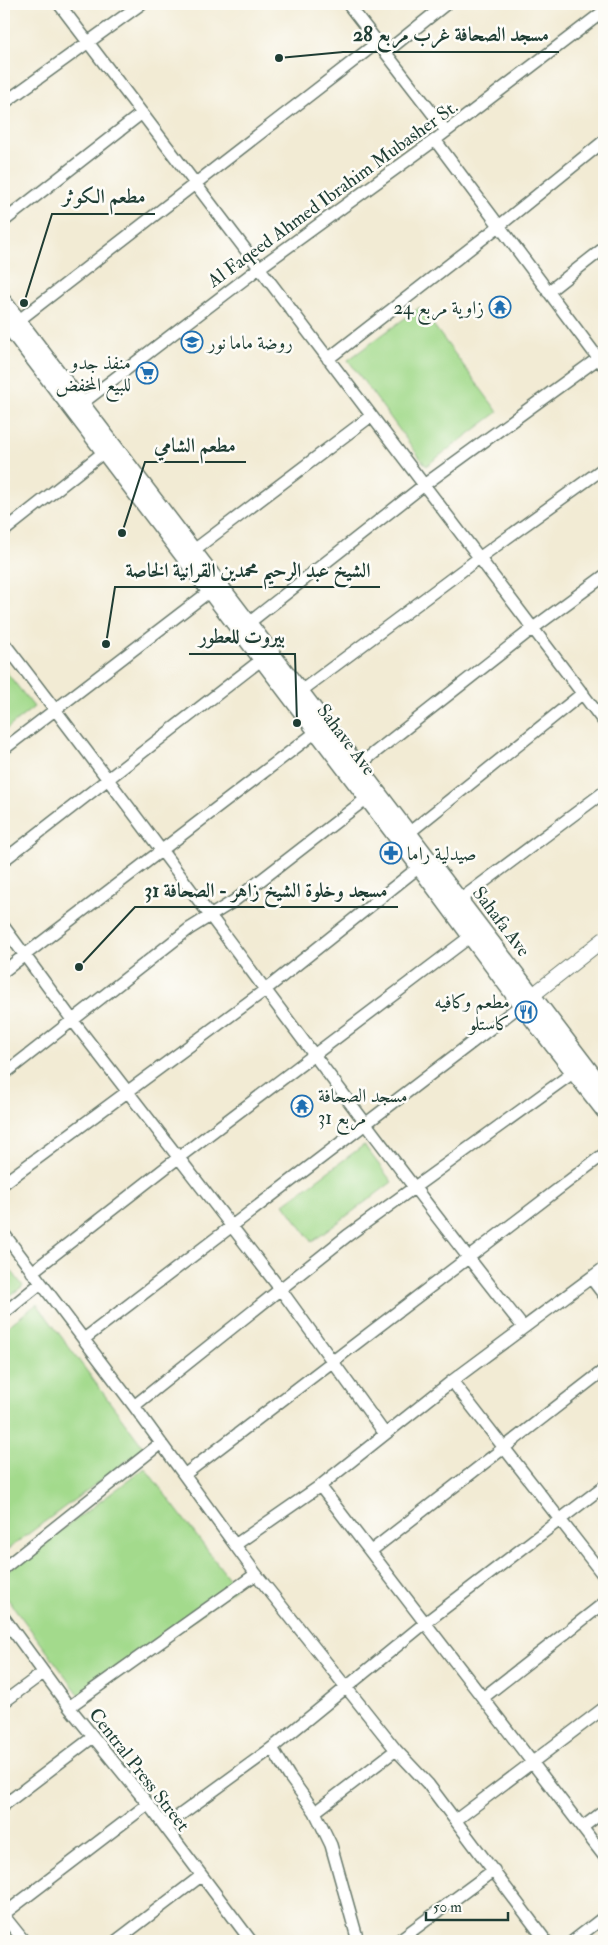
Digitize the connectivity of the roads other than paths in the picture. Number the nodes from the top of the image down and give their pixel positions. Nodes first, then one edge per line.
1 (59, 4) edge
2 (141, 4) edge
3 (348, 4) edge
4 (446, 4) edge
5 (604, 11) edge
6 (87, 41) junction
7 (378, 42) junction
8 (386, 52) junction
9 (4, 104) edge
10 (142, 114) junction
11 (446, 131) junction
12 (435, 140) junction
13 (604, 141) edge
14 (196, 185) junction
15 (4, 221) edge
16 (499, 226) junction
17 (604, 248) edge
18 (259, 268) junction
19 (548, 292) junction
20 (4, 302) edge
21 (11, 320) edge
22 (328, 359) junction
23 (602, 359) edge
24 (76, 407) junction
25 (371, 416) junction
26 (104, 452) junction
27 (604, 468) edge
28 (424, 485) junction
29 (4, 531) edge
30 (194, 550) junction
31 (479, 558) junction
32 (604, 576) edge
33 (210, 591) junction
34 (250, 622) junction
35 (532, 629) junction
36 (4, 643) edge
37 (261, 660) junction
38 (301, 691) junction
39 (583, 693) junction
40 (56, 710) junction
41 (604, 722) edge
42 (316, 732) junction
43 (4, 749) edge
44 (359, 765) junction
45 (109, 779) junction
46 (604, 792) edge
47 (366, 798) junction
48 (410, 832) junction
49 (160, 851) junction
50 (4, 860) edge
51 (419, 867) junction
52 (461, 899) junction
53 (209, 915) junction
54 (4, 927) edge
55 (471, 936) junction
56 (604, 939) edge
57 (25, 956) junction
58 (4, 972) edge
59 (265, 990) junction
60 (532, 994) junction
61 (521, 1005) junction
62 (73, 1020) junction
63 (313, 1055) junction
64 (574, 1072) junction
65 (4, 1074) edge
66 (602, 1083) edge
67 (128, 1092) junction
68 (604, 1111) edge
69 (365, 1124) junction
70 (604, 1154) edge
71 (178, 1158) junction
72 (4, 1183) edge
73 (415, 1188) junction
74 (230, 1225) junction
75 (4, 1234) edge
76 (469, 1259) junction
77 (604, 1268) edge
78 (32, 1272) junction
79 (591, 1278) junction
80 (41, 1283) junction
81 (281, 1290) junction
82 (604, 1295) edge
83 (4, 1313) edge
84 (523, 1327) junction
85 (84, 1339) junction
86 (331, 1363) junction
87 (604, 1370) edge
88 (452, 1381) junction
89 (134, 1406) junction
90 (385, 1434) junction
91 (161, 1443) junction
92 (506, 1447) junction
93 (184, 1476) junction
94 (320, 1486) junction
95 (604, 1486) edge
96 (561, 1519) junction
97 (235, 1545) junction
98 (371, 1551) junction
99 (4, 1568) edge
100 (256, 1574) junction
101 (604, 1576) edge
102 (604, 1603) edge
103 (4, 1618) edge
104 (425, 1623) junction
105 (43, 1673) junction
106 (346, 1688) junction
107 (484, 1697) junction
108 (4, 1702) edge
109 (69, 1707) junction
110 (604, 1708) edge
111 (93, 1737) junction
112 (272, 1748) junction
113 (396, 1750) junction
114 (533, 1762) junction
115 (148, 1804) junction
116 (4, 1805) edge
117 (604, 1811) edge
118 (315, 1812) junction
119 (456, 1820) junction
120 (165, 1826) junction
121 (583, 1827) junction
122 (604, 1856) edge
123 (494, 1870) junction
124 (201, 1876) junction
125 (4, 1915) edge
126 (604, 1917) edge
127 (24, 1941) edge
128 (116, 1941) edge
129 (251, 1941) edge
130 (358, 1941) edge
131 (398, 1941) edge
132 (546, 1941) edge
133 (572, 1941) edge

1 - 6 street
2 - 6 street
3 - 7 street
4 - 8 street
5 - 11 street, Al Faqeed Ahmed Ibrahim Mubasher St.
6 - 9 street
6 - 10 street
7 - 8 street
7 - 14 street
8 - 11 street
10 - 14 street
10 - 15 street
11 - 12 street, Al Faqeed Ahmed Ibrahim Mubasher St.
12 - 16 street
12 - 18 street, Al Faqeed Ahmed Ibrahim Mubasher St.
13 - 16 street
14 - 18 street
14 - 21 street
16 - 19 street
16 - 22 street
17 - 19 street
18 - 22 street
18 - 24 street, Al Faqeed Ahmed Ibrahim Mubasher St.
19 - 23 street
20 - 21 main road
21 - 24 main road, Sahave Ave
22 - 25 street
23 - 28 street
24 - 26 main road, Sahave Ave
24 - 30 main road, Sahafa Ave
25 - 28 street
25 - 30 street
26 - 29 street
26 - 33 main road, Sahave Ave
27 - 31 street
28 - 31 street
28 - 34 street
30 - 34 main road, Sahafa Ave
31 - 35 street
31 - 38 street
32 - 35 street
33 - 37 main road, Sahave Ave
33 - 40 street
34 - 38 main road, Sahafa Ave
35 - 39 street
35 - 44 street
36 - 40 street
37 - 42 main road, Sahave Ave
37 - 45 street
38 - 44 main road, Sahafa Ave
39 - 41 street
39 - 48 street
40 - 43 street
40 - 45 street
42 - 47 main road, Sahave Ave
42 - 49 street
44 - 48 main road, Sahafa Ave
45 - 49 street
45 - 50 street
46 - 52 street
47 - 51 main road, Sahave Ave
47 - 53 street
48 - 52 main road, Sahafa Ave
49 - 53 street
49 - 57 street
51 - 55 main road, Sahave Ave
51 - 59 street
52 - 60 main road, Sahafa Ave
53 - 59 street
53 - 62 street
54 - 57 street
55 - 61 main road, Sahave Ave
55 - 63 street
56 - 60 street
57 - 58 street
57 - 62 street
59 - 63 street
59 - 67 street
60 - 61 street
60 - 66 main road, Sahafa Ave
61 - 64 main road, Sahave Ave
61 - 69 street
62 - 65 street
62 - 67 street
63 - 69 street
63 - 71 street
64 - 68 main road, Sahave Ave
64 - 73 street
67 - 71 street
67 - 72 street
69 - 73 street
69 - 74 street
70 - 76 street
71 - 74 street
71 - 78 street
73 - 76 street
73 - 81 street
74 - 81 street
74 - 85 street
75 - 78 street
76 - 84 street
76 - 86 street
77 - 79 street
78 - 80 street
79 - 82 street
79 - 84 street
80 - 83 street
80 - 85 street
81 - 86 street
81 - 89 street
84 - 88 street
85 - 89 street
86 - 90 street
86 - 93 street
87 - 92 street
88 - 90 street
88 - 92 street
89 - 91 street
90 - 94 street
91 - 93 street
91 - 99 street
92 - 96 street
92 - 98 street
93 - 97 street
94 - 97 street
94 - 98 street
95 - 96 street
96 - 101 street
96 - 104 street
97 - 100 street
98 - 104 street
100 - 106 street
100 - 109 street
102 - 107 street
103 - 105 street, Central Press Street
104 - 106 street
104 - 107 street
105 - 108 street
105 - 109 street, Central Press Street
106 - 112 street
106 - 113 street
107 - 114 street
109 - 111 street, Central Press Street
110 - 114 street
111 - 115 street, Central Press Street
111 - 116 street
112 - 118 street
112 - 120 street
113 - 118 street
113 - 119 street
114 - 119 street
114 - 121 street
115 - 120 street, Central Press Street
115 - 125 street
117 - 121 street
118 - 130 street
119 - 123 street
120 - 124 street, Central Press Street
121 - 122 street
123 - 131 street
123 - 132 street
124 - 128 street
124 - 129 street, Central Press Street
125 - 127 street
126 - 133 street

